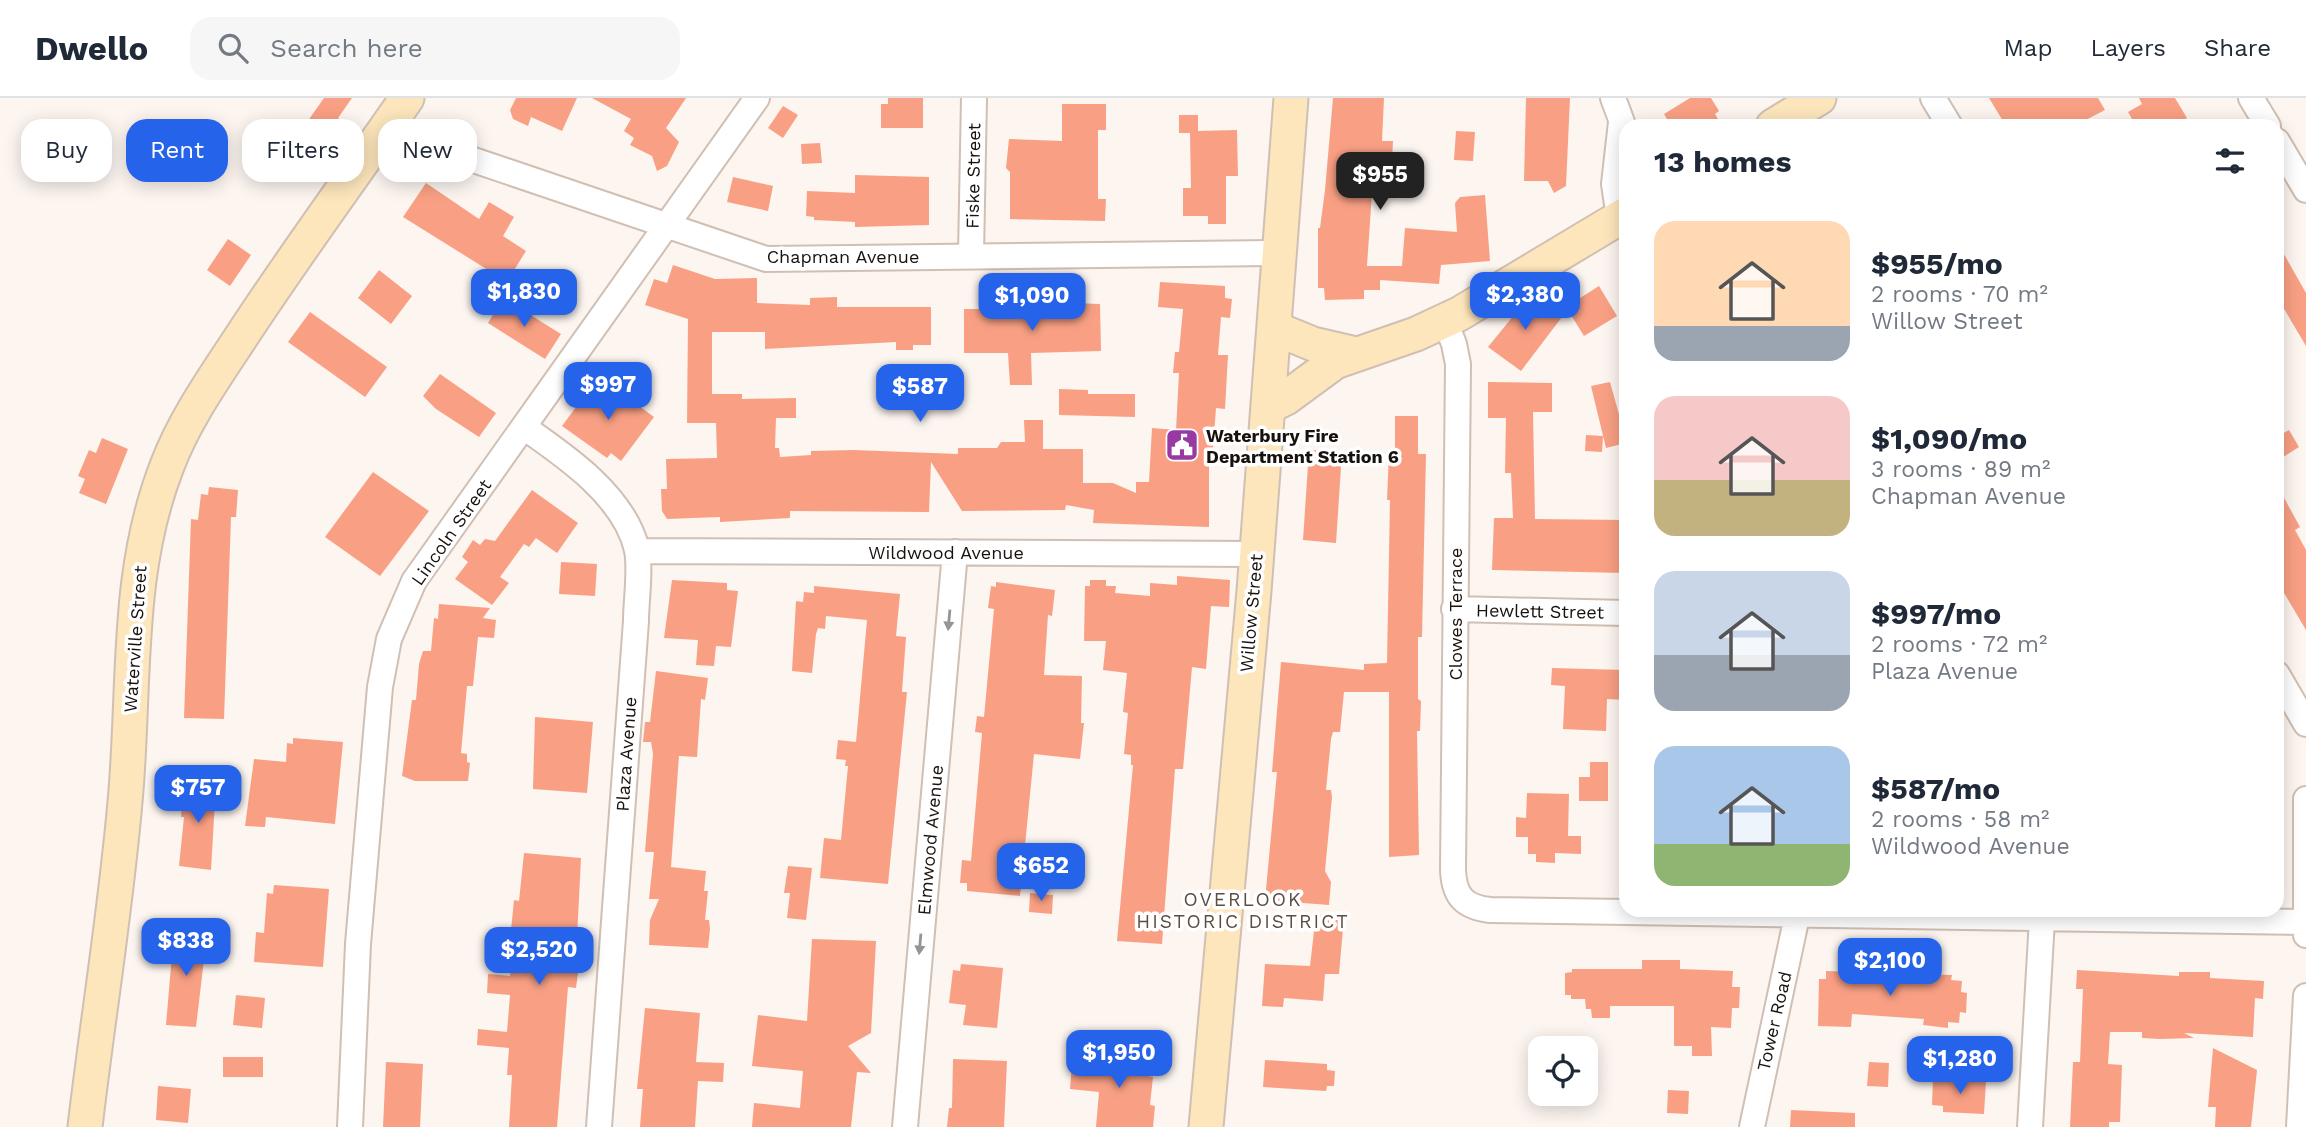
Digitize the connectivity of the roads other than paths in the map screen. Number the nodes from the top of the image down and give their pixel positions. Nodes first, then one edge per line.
1 (407, 98) edge
2 (757, 98) edge
3 (974, 98) edge
4 (1291, 98) edge
5 (1613, 98) edge
6 (1819, 98) edge
7 (1933, 98) edge
8 (2251, 98) edge
9 (393, 119) edge
10 (1621, 119) edge
11 (1784, 119) edge
12 (1946, 119) edge
13 (2264, 119) edge
14 (378, 140) edge
15 (2284, 153) edge
16 (1619, 156) edge
17 (477, 162) edge
18 (2306, 190) edge
19 (1619, 204) edge
20 (1619, 218) edge
21 (667, 227) junction
22 (1280, 253) junction
23 (971, 254) junction
24 (1445, 321) junction
25 (1274, 328) junction
26 (1356, 354) junction
27 (1268, 407) junction
28 (525, 428) junction
29 (637, 551) junction
30 (955, 552) junction
31 (1256, 554) junction
32 (1454, 609) junction
33 (1619, 613) edge
34 (2284, 686) edge
35 (2306, 724) edge
36 (2306, 799) edge
37 (1619, 913) edge
38 (1797, 917) edge
39 (1879, 917) edge
40 (2042, 919) junction
41 (2306, 926) edge
42 (2306, 996) edge
43 (85, 1127) edge
44 (350, 1127) edge
45 (599, 1127) edge
46 (905, 1127) edge
47 (1206, 1127) edge
48 (1752, 1127) edge
49 (2030, 1127) edge
50 (2299, 1127) edge

1 - 9 street, Waterville Street
2 - 21 street, Lincoln Street
3 - 23 street, Fiske Street
4 - 22 street, Willow Street
5 - 10 street
6 - 11 street
7 - 12 street
8 - 13 street
14 - 43 street, Waterville Street
15 - 18 street
16 - 19 street
17 - 21 street, Chapman Avenue
20 - 24 street
21 - 23 street, Chapman Avenue
21 - 28 street, Lincoln Street
22 - 23 street, Chapman Avenue
22 - 25 street, Willow Street
24 - 26 street
24 - 32 street, Clowes Terrace
25 - 26 street
25 - 27 street, Willow Street
26 - 27 street
27 - 31 street, Willow Street
28 - 29 street, Plaza Avenue
28 - 44 street, Lincoln Street
29 - 30 street, Wildwood Avenue
29 - 45 street, Plaza Avenue
30 - 31 street, Wildwood Avenue
30 -> 46 street, Elmwood Avenue
31 - 47 street, Willow Street
32 - 33 street, Hewlett Street
32 - 37 street, Clowes Terrace
34 - 35 street
36 - 41 street
38 - 48 street, Tower Road
39 - 40 street
40 - 41 street
40 - 49 street
42 - 50 street

